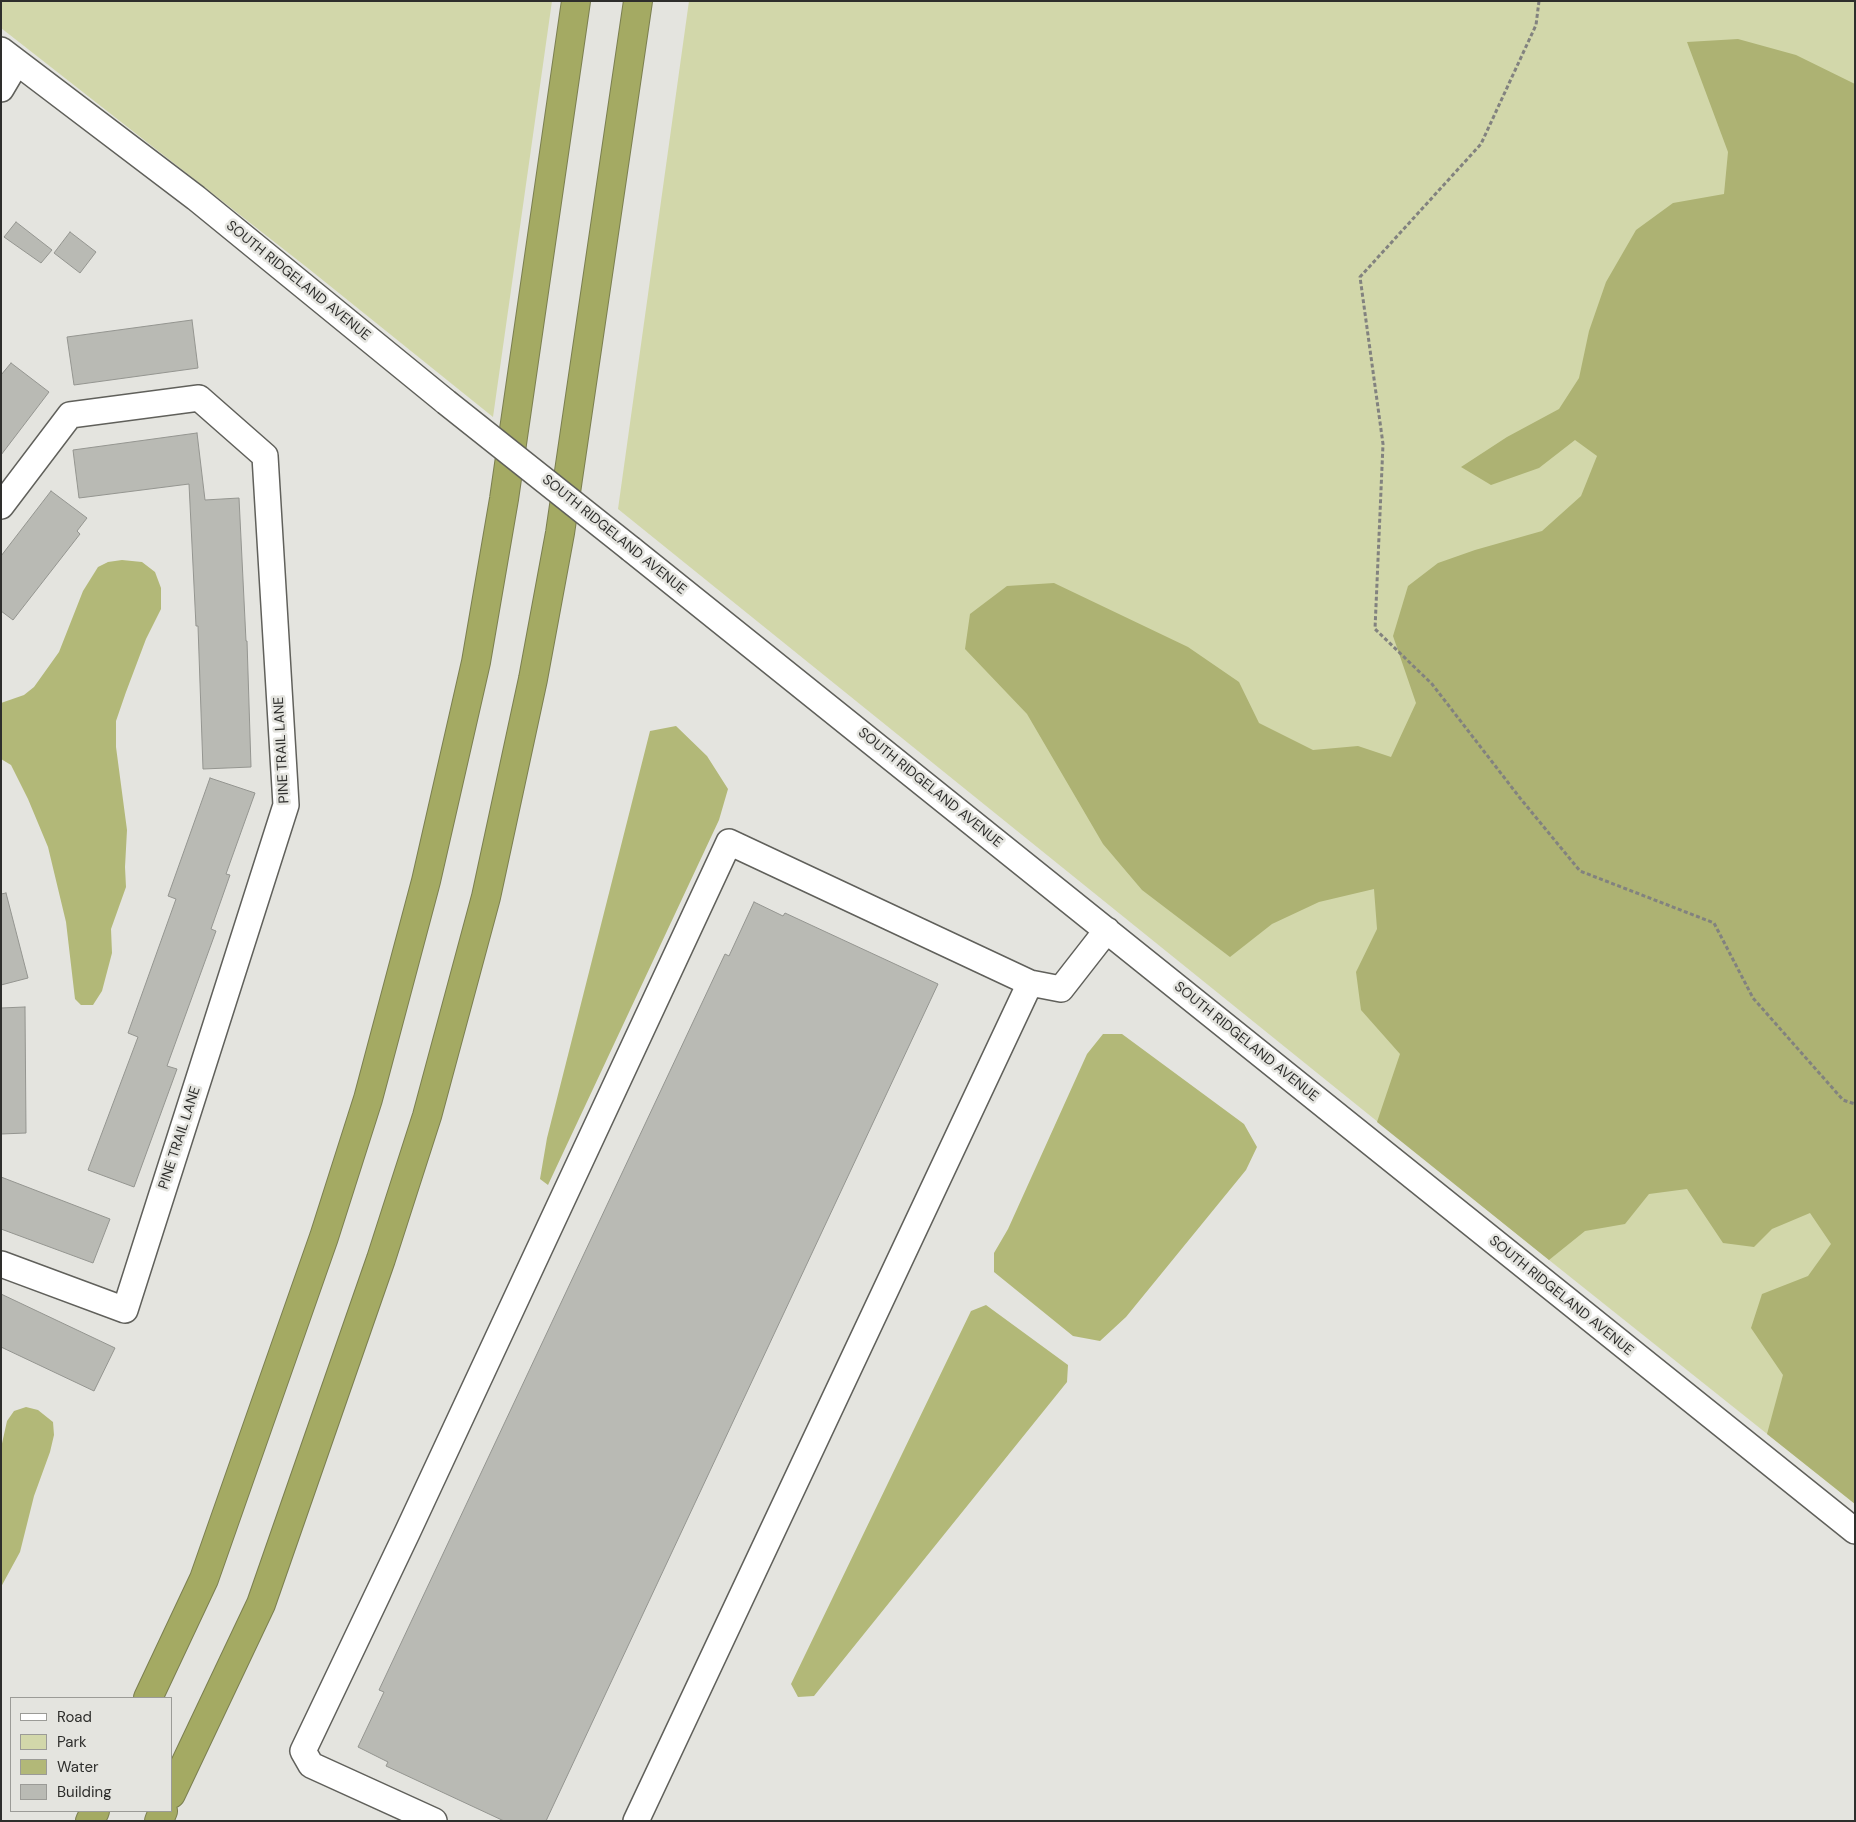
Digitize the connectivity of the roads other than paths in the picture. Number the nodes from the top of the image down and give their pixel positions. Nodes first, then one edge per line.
1 (576, 1) edge
2 (638, 1) edge
3 (9, 56) edge
4 (1, 89) edge
5 (1, 506) edge
6 (1107, 930) junction
7 (1030, 983) junction
8 (1, 1264) edge
9 (1855, 1532) edge
10 (148, 1697) edge
11 (172, 1792) edge
12 (434, 1821) edge
13 (636, 1821) edge

1 - 10 highway
2 - 11 highway
3 - 4 street
3 - 6 street, SOUTH RIDGELAND AVENUE, bridge
5 - 8 street, PINE TRAIL LANE
6 - 7 street
6 - 9 street, SOUTH RIDGELAND AVENUE
7 - 12 street
7 - 13 street

